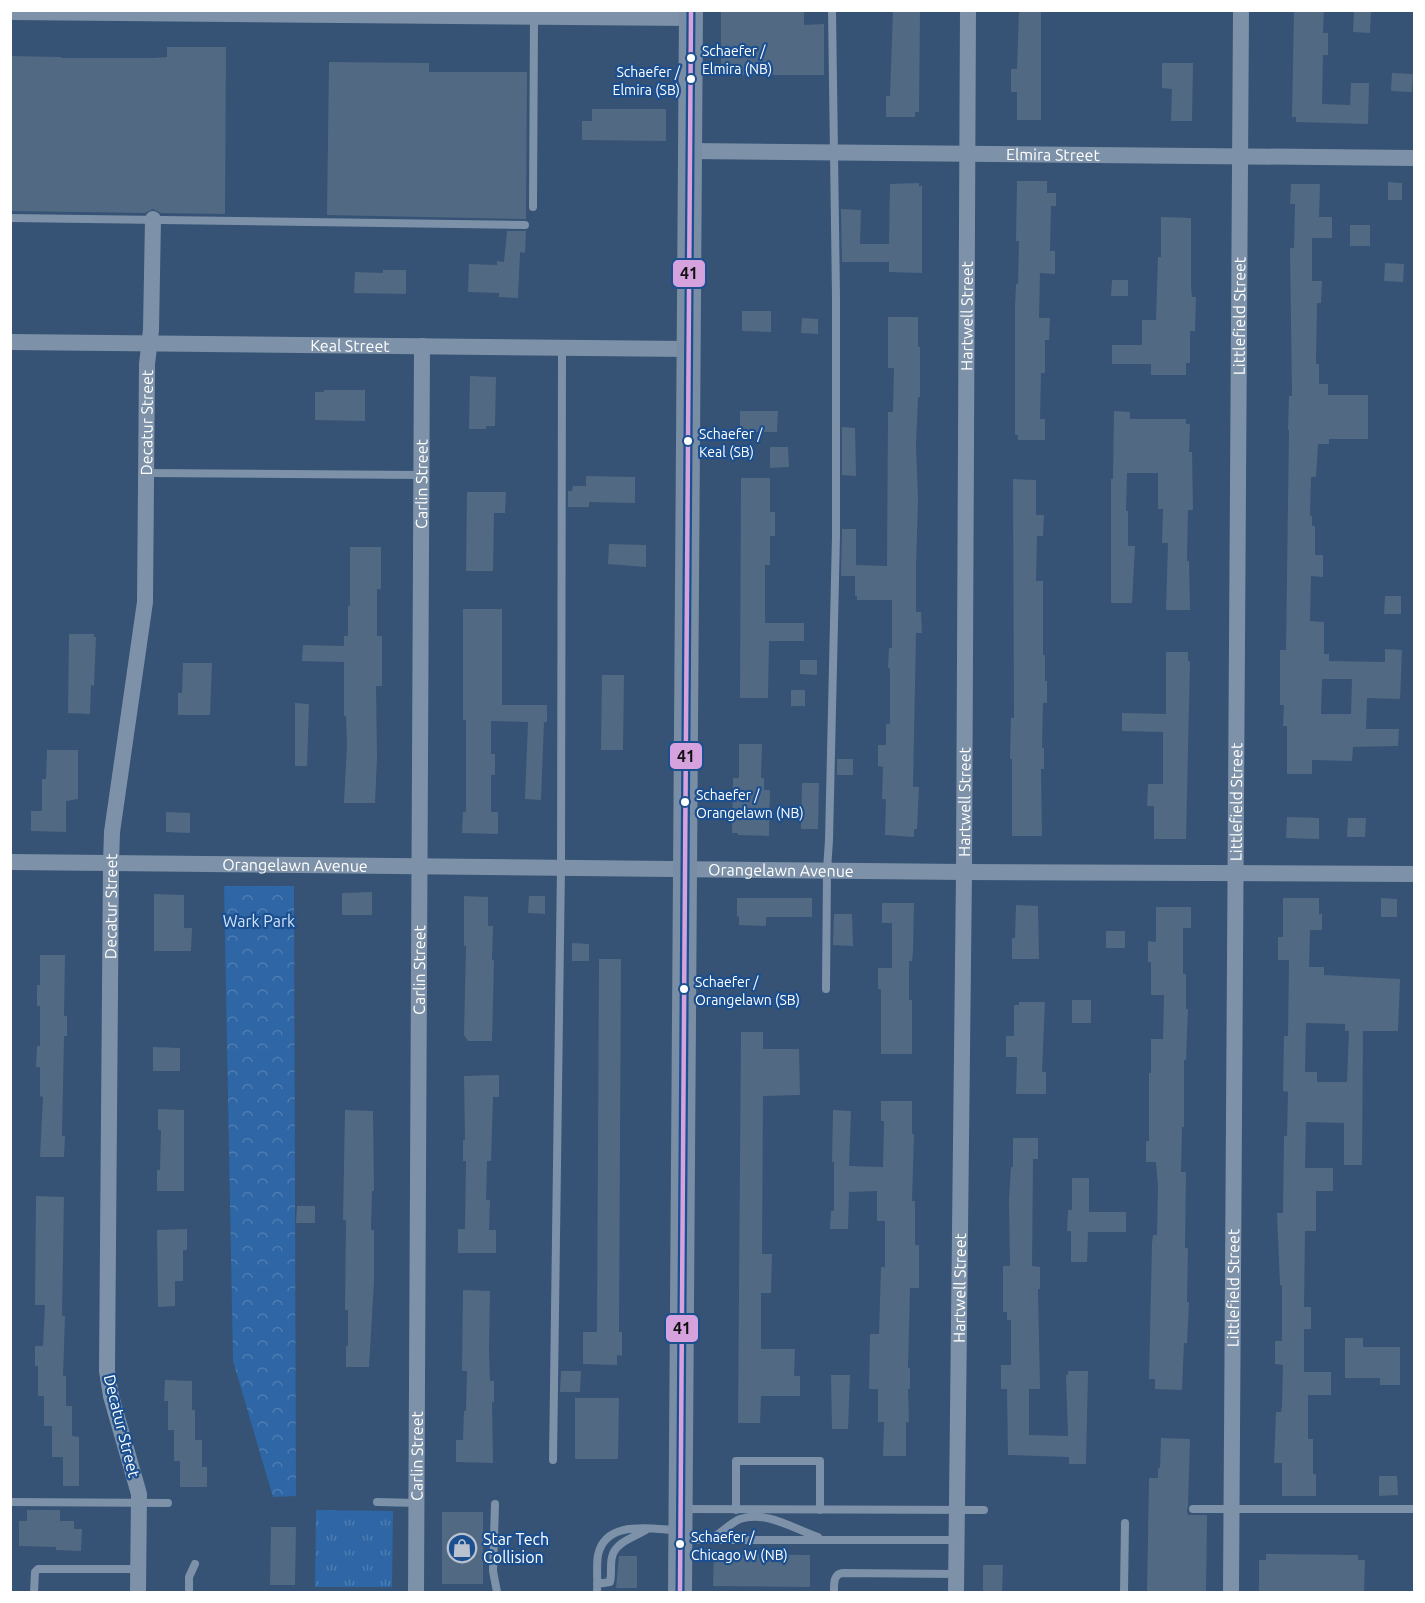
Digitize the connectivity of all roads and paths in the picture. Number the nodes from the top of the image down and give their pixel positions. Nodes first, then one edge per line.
1 (832, 10) edge
2 (968, 10) edge
3 (1241, 10) edge
4 (10, 12) edge
5 (153, 13) edge
6 (691, 14) edge
7 (534, 17) junction
8 (690, 151) junction
9 (834, 152) junction
10 (967, 153) junction
11 (1240, 156) junction
12 (1414, 158) edge
13 (533, 207) dead end
14 (10, 218) edge
15 (153, 219) junction
16 (525, 225) dead end
17 (10, 342) edge
18 (149, 343) junction
19 (422, 346) junction
20 (562, 348) junction
21 (689, 349) junction
22 (146, 472) junction
23 (422, 475) junction
24 (10, 862) edge
25 (111, 864) junction
26 (419, 866) junction
27 (561, 867) junction
28 (685, 868) junction
29 (827, 870) junction
30 (964, 872) junction
31 (1235, 874) junction
32 (1414, 874) edge
33 (826, 989) dead end
34 (553, 1460) dead end
35 (10, 1502) edge
36 (377, 1502) dead end
37 (140, 1503) junction
38 (168, 1503) dead end
39 (417, 1503) junction
40 (495, 1504) dead end
41 (1193, 1509) dead end
42 (1230, 1509) junction
43 (1414, 1509) edge
44 (736, 1510) junction
45 (820, 1510) junction
46 (957, 1510) junction
47 (984, 1510) dead end
48 (1125, 1523) dead end
49 (680, 1526) junction
50 (647, 1529) junction
51 (708, 1540) junction
52 (827, 1540) junction
53 (957, 1540) junction
54 (195, 1564) dead end
55 (139, 1569) junction
56 (956, 1574) junction
57 (597, 1588) edge
58 (34, 1593) edge
59 (138, 1593) edge
60 (189, 1593) edge
61 (416, 1593) edge
62 (496, 1593) edge
63 (680, 1593) edge
64 (834, 1593) edge
65 (956, 1593) edge
66 (1124, 1593) edge
67 (1231, 1593) edge

1 - 9 lane
2 - 10 street, Hartwell Street
3 - 11 street, Littlefield Street
4 - 5 street
5 - 7 street
6 - 7 street
6 - 8 main road
7 - 13 lane
8 - 9 street, Elmira Street
8 - 21 main road
9 - 10 street, Elmira Street
9 - 29 lane
10 - 11 street, Elmira Street
10 - 30 street, Hartwell Street
11 - 12 street, Elmira Street
11 - 31 street, Littlefield Street
14 - 15 lane
15 - 16 lane
15 - 18 street, Decatur Street
17 - 18 street, Keal Street
18 - 19 street, Keal Street
18 - 22 street, Decatur Street
19 - 20 street, Keal Street
19 - 23 street, Carlin Street
20 - 21 street, Keal Street
20 - 27 lane
21 - 28 main road
22 - 23 lane
22 - 25 street, Decatur Street
23 - 26 street, Carlin Street
24 - 25 street, Orangelawn Avenue
25 - 26 street, Orangelawn Avenue
25 - 37 street, Decatur Street
26 - 27 street, Orangelawn Avenue
26 - 39 street, Carlin Street
27 - 28 street, Orangelawn Avenue
27 - 34 lane
28 - 29 street, Orangelawn Avenue
28 - 49 main road
29 - 30 street, Orangelawn Avenue
29 - 33 lane
30 - 31 street, Orangelawn Avenue
30 - 46 street, Hartwell Street
31 - 32 street, Orangelawn Avenue
31 - 42 street, Littlefield Street
35 - 37 lane
36 - 39 lane
37 - 38 lane
37 - 55 street, Decatur Street
39 - 61 street, Carlin Street
40 - 62 lane
41 - 42 lane
42 - 43 lane
42 - 67 street, Littlefield Street
44 - 45 lane
44 - 45 lane
44 - 49 lane
45 - 46 lane
46 - 47 lane
46 - 53 street, Hartwell Street
48 - 66 lane
49 - 50 lane
49 - 51 lane
49 - 63 main road
50 - 57 lane
50 - 57 lane
51 - 52 lane
51 - 52 lane
52 - 53 lane
53 - 56 street, Hartwell Street
54 - 60 lane
55 - 58 lane
55 - 59 street, Decatur Street
56 - 64 lane
56 - 65 street, Hartwell Street

